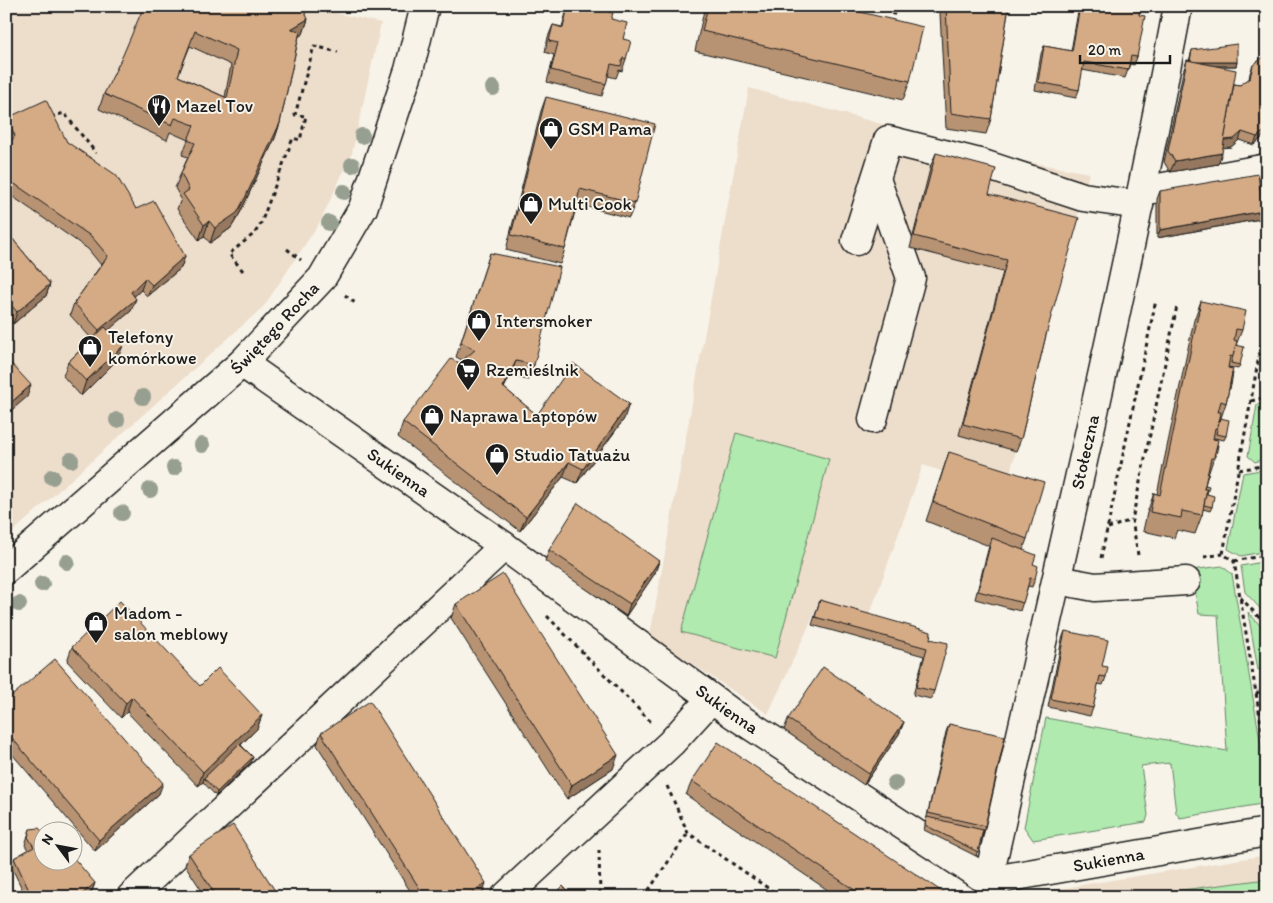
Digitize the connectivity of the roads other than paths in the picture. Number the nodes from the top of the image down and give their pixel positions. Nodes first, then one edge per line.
1 (425, 6) edge
2 (1178, 6) edge
3 (1267, 168) edge
4 (876, 179) junction
5 (1141, 198) junction
6 (856, 242) dead end
7 (242, 363) junction
8 (872, 419) dead end
9 (504, 546) junction
10 (6, 569) edge
11 (1057, 580) junction
12 (1186, 581) dead end
13 (711, 699) junction
14 (1267, 832) edge
15 (989, 889) edge
16 (132, 896) edge
17 (505, 897) edge

1 - 7 street, Świętego Rocha
2 - 5 street, Stołeczna
3 - 5 street
4 - 5 street
4 - 6 street
4 - 8 street
5 - 11 street, Stołeczna
7 - 9 street, Sukienna
7 - 10 street, Świętego Rocha
9 - 13 street, Sukienna
9 - 16 street
11 - 12 street
11 - 15 street, Stołeczna
13 - 15 street, Sukienna
13 - 17 street
14 - 15 street, Sukienna

